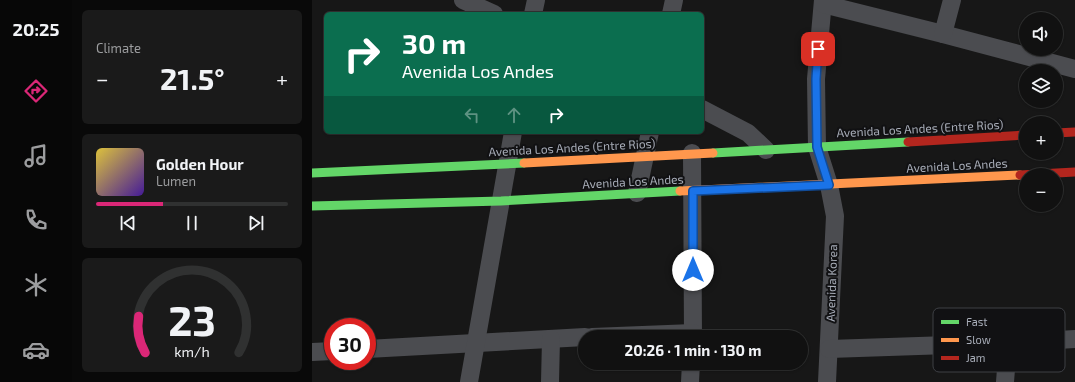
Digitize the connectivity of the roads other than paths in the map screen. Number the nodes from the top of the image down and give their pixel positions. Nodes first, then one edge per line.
1 (463, 0) edge
2 (536, 0) edge
3 (674, 0) edge
4 (952, 0) edge
5 (823, 2) edge
6 (490, 12) edge
7 (533, 12) edge
8 (671, 12) edge
9 (942, 34) junction
10 (1075, 69) edge
11 (704, 110) edge
12 (1075, 132) edge
13 (1063, 133) edge
14 (513, 134) edge
15 (650, 134) edge
16 (1019, 134) edge
17 (817, 147) junction
18 (766, 150) junction
19 (692, 153) junction
20 (644, 156) junction
21 (507, 164) junction
22 (1075, 172) edge
23 (312, 173) edge
24 (829, 185) junction
25 (693, 191) junction
26 (637, 193) junction
27 (500, 201) junction
28 (312, 206) edge
29 (693, 330) edge
30 (578, 337) edge
31 (551, 339) junction
32 (1075, 339) edge
33 (1065, 340) edge
34 (476, 342) junction
35 (933, 346) edge
36 (376, 348) edge
37 (829, 349) junction
38 (324, 351) edge
39 (312, 352) edge
40 (691, 370) edge
41 (1006, 372) edge
42 (469, 382) edge
43 (550, 382) edge
44 (690, 382) edge
45 (827, 382) edge
46 (1005, 382) edge

1 - 6 street
2 - 7 street
3 - 8 street
4 - 9 street
5 - 9 street
5 - 17 street, Avenida Korea
9 - 10 street
11 - 18 street
12 - 13 street
14 - 21 street
15 - 20 street
16 - 17 street, Avenida Los Andes (Entre Rios)
17 - 18 street, Avenida Los Andes (Entre Rios)
17 - 24 street, Avenida Korea
18 - 19 street, Avenida Los Andes (Entre Rios)
19 - 20 street, Avenida Los Andes (Entre Rios)
19 - 25 street
20 - 21 street, Avenida Los Andes (Entre Rios)
20 - 26 street
21 - 23 street, Avenida Los Andes (Entre Rios)
21 - 27 street
22 - 24 street, Avenida Los Andes
24 - 25 street, Avenida Los Andes
24 - 37 street, Avenida Korea
25 - 26 street, Avenida Los Andes
25 - 29 street
26 - 27 street, Avenida Los Andes
27 - 28 street, Avenida Los Andes
27 - 34 street
30 - 31 street
31 - 34 street
31 - 43 street
32 - 33 street
34 - 36 street
34 - 42 street
35 - 37 street
37 - 45 street, Avenida Korea
38 - 39 street
40 - 44 street
41 - 46 street

